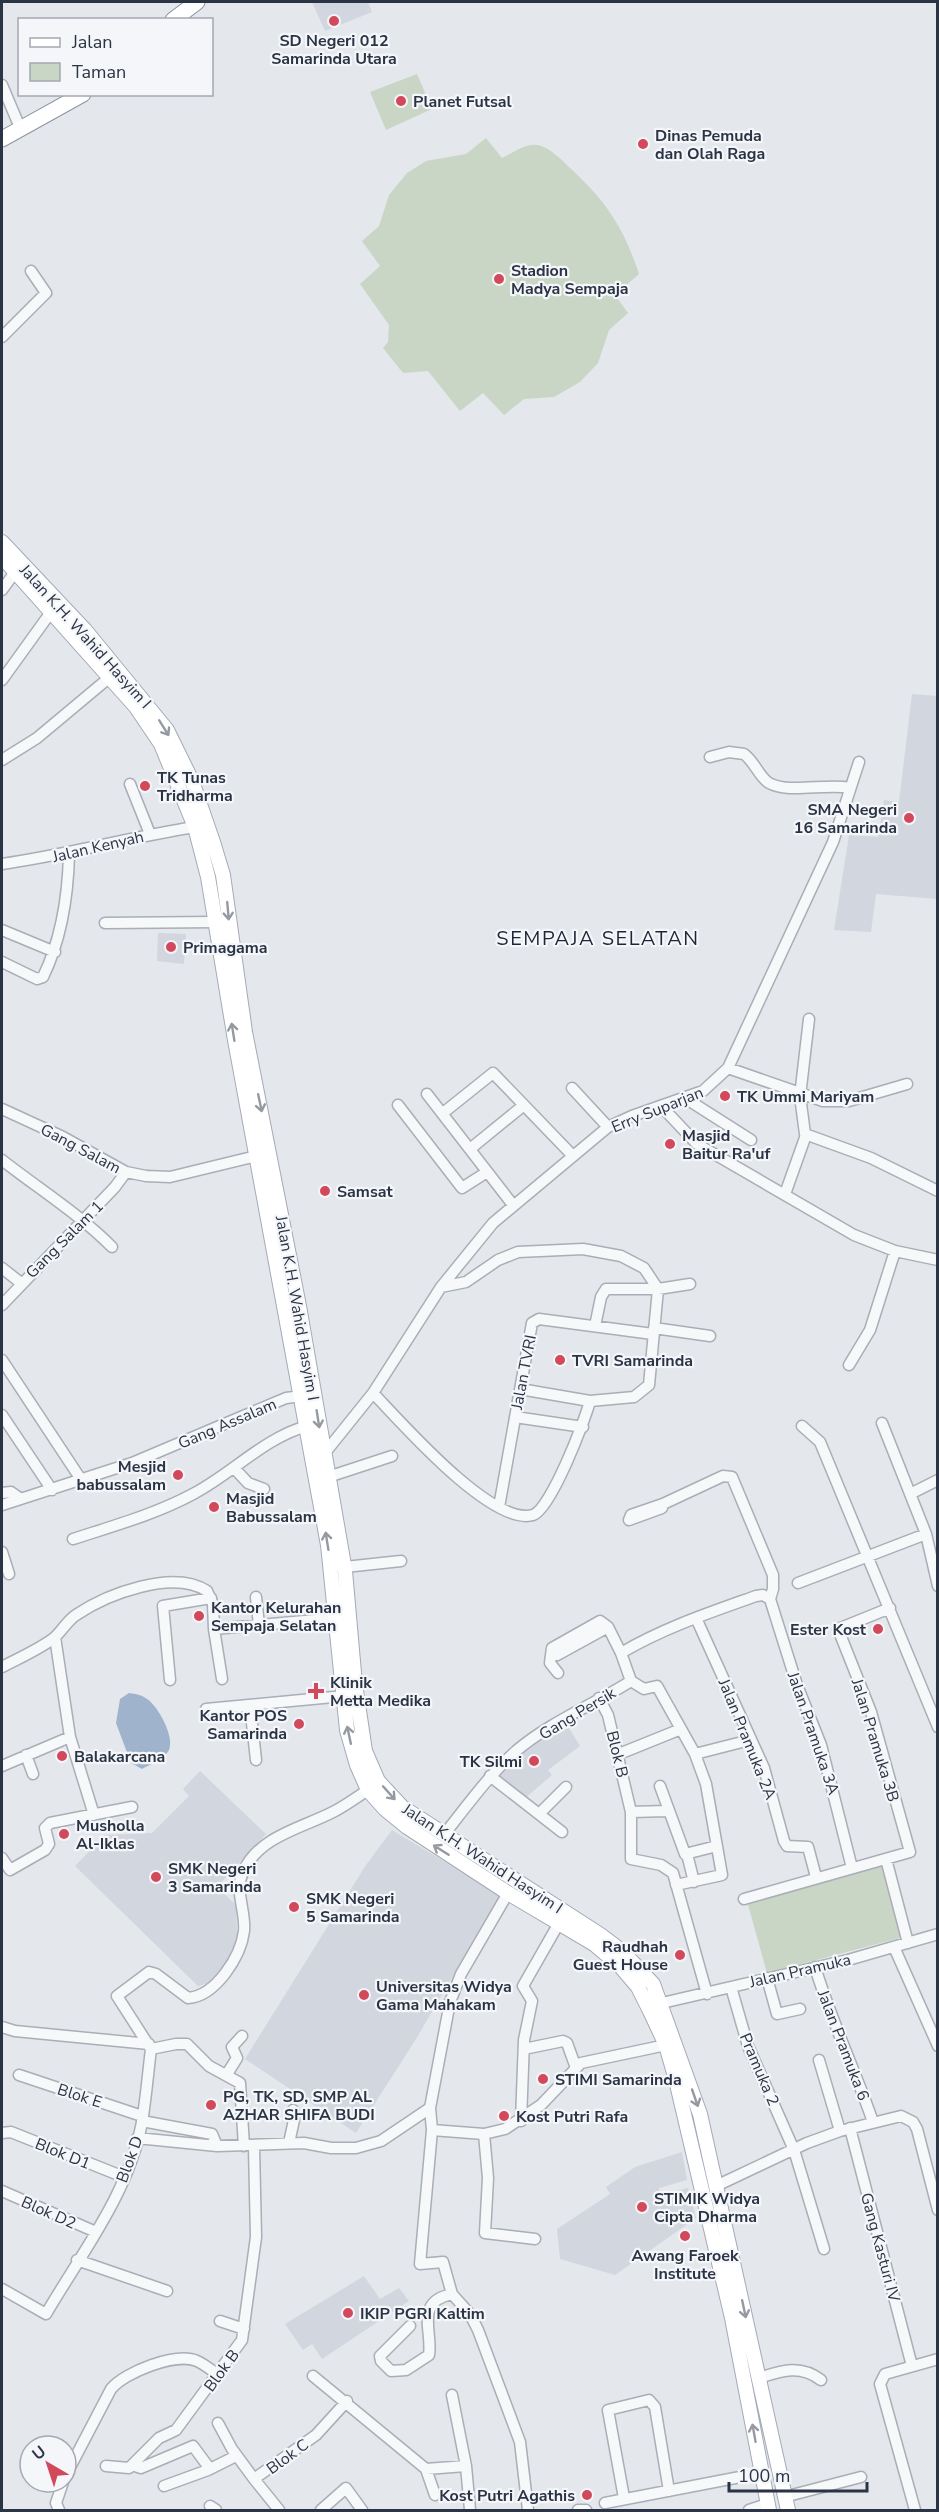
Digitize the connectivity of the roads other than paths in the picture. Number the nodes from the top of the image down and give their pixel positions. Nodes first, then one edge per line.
1 (192, 3) edge
2 (174, 18) edge
3 (3, 91) edge
4 (80, 96) edge
5 (21, 130) junction
6 (2, 139) edge
7 (31, 271) dead end
8 (2, 337) edge
9 (2, 542) edge
10 (2, 557) edge
11 (15, 572) junction
12 (2, 590) edge
13 (60, 615) junction
14 (80, 634) junction
15 (110, 677) junction
16 (2, 680) edge
17 (710, 757) dead end
18 (2, 760) edge
19 (858, 762) dead end
20 (130, 784) dead end
21 (850, 788) junction
22 (195, 827) junction
23 (150, 834) junction
24 (69, 854) junction
25 (2, 864) edge
26 (223, 875) junction
27 (208, 877) junction
28 (105, 922) dead end
29 (216, 922) junction
30 (2, 930) edge
31 (55, 952) junction
32 (2, 962) edge
33 (809, 1019) dead end
34 (728, 1068) junction
35 (907, 1084) dead end
36 (572, 1088) dead end
37 (427, 1094) dead end
38 (800, 1095) junction
39 (685, 1098) junction
40 (398, 1105) dead end
41 (524, 1105) junction
42 (661, 1106) junction
43 (2, 1109) edge
44 (443, 1113) junction
45 (608, 1127) junction
46 (805, 1134) junction
47 (751, 1140) dead end
48 (470, 1149) junction
49 (256, 1156) junction
50 (573, 1156) junction
51 (2, 1160) edge
52 (126, 1172) junction
53 (487, 1172) junction
54 (938, 1191) edge
55 (785, 1194) junction
56 (513, 1205) junction
57 (84, 1219) junction
58 (112, 1247) dead end
59 (895, 1251) junction
60 (938, 1260) edge
61 (2, 1268) edge
62 (21, 1283) junction
63 (690, 1284) dead end
64 (441, 1287) junction
65 (658, 1289) junction
66 (2, 1305) edge
67 (293, 1308) junction
68 (595, 1326) junction
69 (653, 1331) junction
70 (710, 1336) dead end
71 (2, 1360) edge
72 (849, 1365) dead end
73 (520, 1389) junction
74 (373, 1393) junction
75 (302, 1396) junction
76 (590, 1401) junction
77 (2, 1416) edge
78 (515, 1417) junction
79 (882, 1423) dead end
80 (307, 1426) junction
81 (802, 1426) dead end
82 (583, 1427) junction
83 (324, 1454) junction
84 (392, 1456) dead end
85 (234, 1468) junction
86 (328, 1477) junction
87 (938, 1480) edge
88 (82, 1481) junction
89 (264, 1489) dead end
90 (52, 1490) junction
91 (2, 1493) edge
92 (910, 1494) junction
93 (21, 1499) junction
94 (663, 1504) dead end
95 (2, 1505) edge
96 (498, 1507) junction
97 (926, 1534) junction
98 (73, 1539) dead end
99 (2, 1552) edge
100 (867, 1555) junction
101 (401, 1561) dead end
102 (345, 1567) junction
103 (9, 1574) dead end
104 (798, 1582) dead end
105 (938, 1586) edge
106 (256, 1597) dead end
107 (211, 1598) junction
108 (770, 1599) junction
109 (890, 1608) junction
110 (338, 1618) junction
111 (696, 1618) junction
112 (259, 1625) junction
113 (214, 1629) junction
114 (55, 1637) junction
115 (621, 1653) junction
116 (2, 1668) edge
117 (558, 1673) dead end
118 (222, 1679) dead end
119 (170, 1680) dead end
120 (631, 1682) junction
121 (344, 1696) junction
122 (599, 1698) junction
123 (250, 1705) junction
124 (206, 1708) dead end
125 (938, 1727) edge
126 (681, 1729) junction
127 (70, 1737) junction
128 (750, 1740) junction
129 (619, 1754) junction
130 (695, 1754) junction
131 (26, 1755) junction
132 (256, 1760) dead end
133 (2, 1766) edge
134 (33, 1774) dead end
135 (490, 1776) junction
136 (660, 1786) dead end
137 (566, 1787) dead end
138 (368, 1790) junction
139 (132, 1807) dead end
140 (667, 1811) junction
141 (631, 1812) junction
142 (539, 1814) junction
143 (94, 1815) junction
144 (411, 1822) junction
145 (562, 1832) dead end
146 (443, 1836) junction
147 (717, 1846) junction
148 (687, 1854) junction
149 (2, 1858) edge
150 (886, 1859) junction
151 (852, 1868) junction
152 (816, 1877) junction
153 (694, 1882) junction
154 (676, 1886) junction
155 (508, 1893) junction
156 (744, 1899) dead end
157 (243, 1912) junction
158 (254, 1921) dead end
159 (559, 1923) junction
160 (938, 1934) edge
161 (908, 1943) junction
162 (894, 1947) junction
163 (815, 1967) junction
164 (767, 1978) junction
165 (731, 1987) junction
166 (707, 1994) junction
167 (656, 2007) junction
168 (800, 2009) dead end
169 (2, 2027) edge
170 (935, 2033) edge
171 (242, 2036) dead end
172 (666, 2045) junction
173 (938, 2046) edge
174 (150, 2047) junction
175 (524, 2049) junction
176 (819, 2060) dead end
177 (576, 2068) junction
178 (227, 2074) junction
179 (18, 2075) dead end
180 (430, 2108) junction
181 (293, 2110) dead end
182 (142, 2119) junction
183 (521, 2121) junction
184 (873, 2122) junction
185 (432, 2130) junction
186 (845, 2130) junction
187 (2, 2133) edge
188 (484, 2134) junction
189 (137, 2138) junction
190 (289, 2143) junction
191 (217, 2146) junction
192 (249, 2146) junction
193 (794, 2150) junction
194 (124, 2176) junction
195 (716, 2186) junction
196 (2, 2191) edge
197 (938, 2210) edge
198 (96, 2232) junction
199 (535, 2239) dead end
200 (824, 2249) dead end
201 (77, 2260) junction
202 (731, 2282) junction
203 (2, 2289) edge
204 (166, 2291) dead end
205 (452, 2294) junction
206 (220, 2321) dead end
207 (410, 2326) dead end
208 (244, 2329) junction
209 (937, 2360) edge
210 (912, 2366) junction
211 (217, 2374) junction
212 (313, 2376) dead end
213 (759, 2378) junction
214 (821, 2380) dead end
215 (452, 2395) dead end
216 (347, 2401) junction
217 (218, 2423) dead end
218 (78, 2452) edge
219 (236, 2456) junction
220 (132, 2465) junction
221 (106, 2466) dead end
222 (466, 2466) junction
223 (210, 2469) junction
224 (426, 2469) junction
225 (761, 2473) junction
226 (861, 2477) dead end
227 (254, 2479) junction
228 (164, 2486) dead end
229 (669, 2491) junction
230 (59, 2494) edge
231 (435, 2495) dead end
232 (624, 2498) junction
233 (605, 2503) dead end
234 (786, 2504) edge
235 (768, 2507) edge
236 (586, 2510) edge
237 (59, 2511) edge
238 (279, 2511) edge
239 (321, 2511) edge
240 (362, 2511) edge
241 (470, 2511) edge
242 (528, 2511) edge
243 (578, 2511) edge
244 (749, 2511) edge
245 (915, 2511) edge

1 - 2 highway
3 - 5 street
4 - 5 highway
5 - 6 highway
7 - 8 street
9 - 13 main road, Jalan K.H. Wahid Hasyim I
10 - 11 main road, Jalan K.H. Wahid Hasyim I
11 - 12 street
11 - 13 main road, Jalan K.H. Wahid Hasyim I
13 - 14 main road, Jalan K.H. Wahid Hasyim I
13 - 16 street
14 - 15 main road, Jalan K.H. Wahid Hasyim I
14 -> 26 main road, Jalan K.H. Wahid Hasyim I
15 - 18 street
15 - 22 main road, Jalan K.H. Wahid Hasyim I
17 - 21 street
19 - 21 street, Erry Suparjan
20 - 23 street
21 - 34 street, Erry Suparjan
22 - 23 street, Jalan Kenyah
22 - 27 main road, Jalan K.H. Wahid Hasyim I
23 - 24 street, Jalan Kenyah
24 - 25 street, Jalan Kenyah
24 - 31 street
26 - 27 main road
26 -> 67 main road, Jalan K.H. Wahid Hasyim I
27 - 29 main road, Jalan K.H. Wahid Hasyim I
28 - 29 street
49 -> 29 main road, Jalan K.H. Wahid Hasyim I
30 - 31 street
31 - 32 street
33 - 38 street
34 - 38 street
34 - 39 street, Erry Suparjan
35 - 38 street
36 - 45 street
37 - 44 street
38 - 46 street
39 - 42 street, Erry Suparjan
39 - 47 street
40 - 53 street
41 - 44 street
41 - 48 street
41 - 50 street
42 - 45 street, Erry Suparjan
42 - 55 street
43 - 52 street, Gang Salam
44 - 48 street
45 - 50 street, Erry Suparjan
46 - 54 street
46 - 55 street
48 - 53 street
49 - 52 street, Gang Salam
49 - 67 main road, Jalan K.H. Wahid Hasyim I
50 - 56 street, Erry Suparjan
51 - 57 street
52 - 57 street, Gang Salam 1
53 - 56 street
55 - 59 street
56 - 64 street, Erry Suparjan
57 - 58 street
57 - 62 street, Gang Salam 1
59 - 60 street
59 - 72 street
61 - 62 street
62 - 66 street, Gang Salam 1
63 - 65 street
64 - 65 street
64 - 74 street, Erry Suparjan
65 - 68 street
65 - 69 street
67 - 75 main road, Jalan K.H. Wahid Hasyim I
67 -> 83 main road, Jalan K.H. Wahid Hasyim I
68 - 69 street, Jalan TVRI
68 - 73 street, Jalan TVRI
69 - 70 street, Jalan TVRI
69 - 76 street
71 - 88 street
73 - 76 street
73 - 78 street, Jalan TVRI
74 - 83 street, Erry Suparjan
74 - 96 street
75 - 80 main road, Jalan K.H. Wahid Hasyim I
75 - 88 street, Gang Assalam
76 - 82 street
77 - 90 street
78 - 82 street
78 - 96 street, Jalan TVRI
79 - 92 street
80 - 85 street
110 -> 80 main road, Jalan K.H. Wahid Hasyim I
81 - 100 street
82 - 96 street
83 - 86 main road, Jalan K.H. Wahid Hasyim I
84 - 86 street
85 - 89 street
85 - 98 street
86 - 102 main road, Jalan K.H. Wahid Hasyim I
87 - 92 street
88 - 90 street, Gang Assalam
90 - 93 street, Gang Assalam
91 - 93 street
92 - 97 street
93 - 95 street, Gang Assalam
94 - 108 street, Jalan Pramuka 3A
97 - 100 street
97 - 105 street
99 - 103 street
100 - 104 street
100 - 109 street
101 - 102 street
102 -> 144 main road, Jalan K.H. Wahid Hasyim I
106 - 112 street
107 - 113 street
107 - 114 street
107 - 119 street
108 - 111 street
108 - 151 street, Jalan Pramuka 3A
109 - 125 street
109 - 150 street, Jalan Pramuka 3B
110 - 112 street
110 - 121 main road, Jalan K.H. Wahid Hasyim I
111 - 115 street
111 - 128 street, Jalan Pramuka 2A
112 - 113 street
113 - 118 street
114 - 116 street
114 - 127 street
115 - 117 street, Gang Persik
115 - 120 street, Gang Persik
120 - 122 street, Gang Persik
120 - 126 street
121 - 123 street
138 -> 121 main road, Jalan K.H. Wahid Hasyim I
122 - 129 street, Blok B
122 - 135 street, Gang Persik
123 - 124 street
123 - 132 street
126 - 129 street
126 - 130 street
127 - 131 street
127 - 143 street
128 - 130 street
128 - 152 street, Jalan Pramuka 2A
129 - 141 street, Blok B
130 - 147 street
131 - 133 street
131 - 134 street
135 - 142 street
135 - 146 street, Gang Persik
136 - 140 street
137 - 142 street
138 - 144 main road, Jalan K.H. Wahid Hasyim I
138 - 157 street
139 - 143 street
140 - 141 street
140 - 148 street
141 - 154 street, Blok B
142 - 145 street
143 - 149 street
144 - 146 main road, Jalan K.H. Wahid Hasyim I
155 -> 144 main road, Jalan K.H. Wahid Hasyim I
146 - 167 main road, Jalan K.H. Wahid Hasyim I
147 - 148 street
147 - 153 street
148 - 153 street
150 - 151 street
150 - 161 street
151 - 152 street
152 - 156 street
153 - 154 street
154 - 166 street
155 - 159 main road, Jalan K.H. Wahid Hasyim I
155 - 180 street
157 - 158 street
157 - 174 street
159 - 167 main road, Jalan K.H. Wahid Hasyim I
159 - 175 street
160 - 161 street, Jalan Pramuka
161 - 162 street, Jalan Pramuka
162 - 163 street, Jalan Pramuka
162 - 170 street
163 - 164 street, Jalan Pramuka
163 - 184 street, Jalan Pramuka 6
164 - 165 street, Jalan Pramuka
164 - 168 street
165 - 166 street, Jalan Pramuka
165 - 193 street, Pramuka 2
166 - 167 street, Jalan Pramuka
167 - 172 main road
167 -> 195 main road
169 - 174 street
170 - 173 street
171 - 178 street
172 - 177 street
172 - 202 main road
174 - 178 street
174 - 182 street, Blok D
175 - 177 street
175 - 183 street
176 - 186 street, Gang Kasturi IV
177 - 183 street
178 - 192 street, Blok B
179 - 182 street, Blok E
180 - 185 street
180 - 190 street
181 - 190 street
182 - 189 street, Blok D
182 - 191 street, Blok E
183 - 188 street
184 - 186 street
184 - 197 street
185 - 188 street
185 - 205 street
186 - 193 street
186 - 210 street, Gang Kasturi IV
187 - 194 street, Blok D1
188 - 199 street
189 - 191 street
189 - 194 street, Blok D
190 - 192 street
191 - 192 street
192 - 208 street, Blok B
193 - 195 street
193 - 200 street, Pramuka 2
194 - 198 street, Blok D
195 - 202 main road
196 - 198 street, Blok D2
198 - 201 street, Blok D
201 - 203 street, Blok D
201 - 204 street
202 -> 213 main road
225 -> 202 main road
205 - 207 street
205 - 242 street
206 - 208 street
208 - 211 street, Blok B
209 - 210 street
210 - 245 street
211 - 218 street
211 - 220 street, Blok B
212 - 216 street
213 - 214 street
213 - 234 main road
215 - 222 street
216 - 224 street
216 - 227 street, Blok C
217 - 219 street
219 - 223 street
219 - 227 street
220 - 221 street
220 - 223 street
222 - 224 street
222 - 241 street
223 - 228 street
224 - 231 street
225 - 229 street
225 - 235 main road
226 - 234 street
227 - 238 street, Blok C
229 - 232 street
229 - 232 street
230 - 237 street
232 - 233 street
235 - 244 street
236 - 243 street
239 - 240 street

